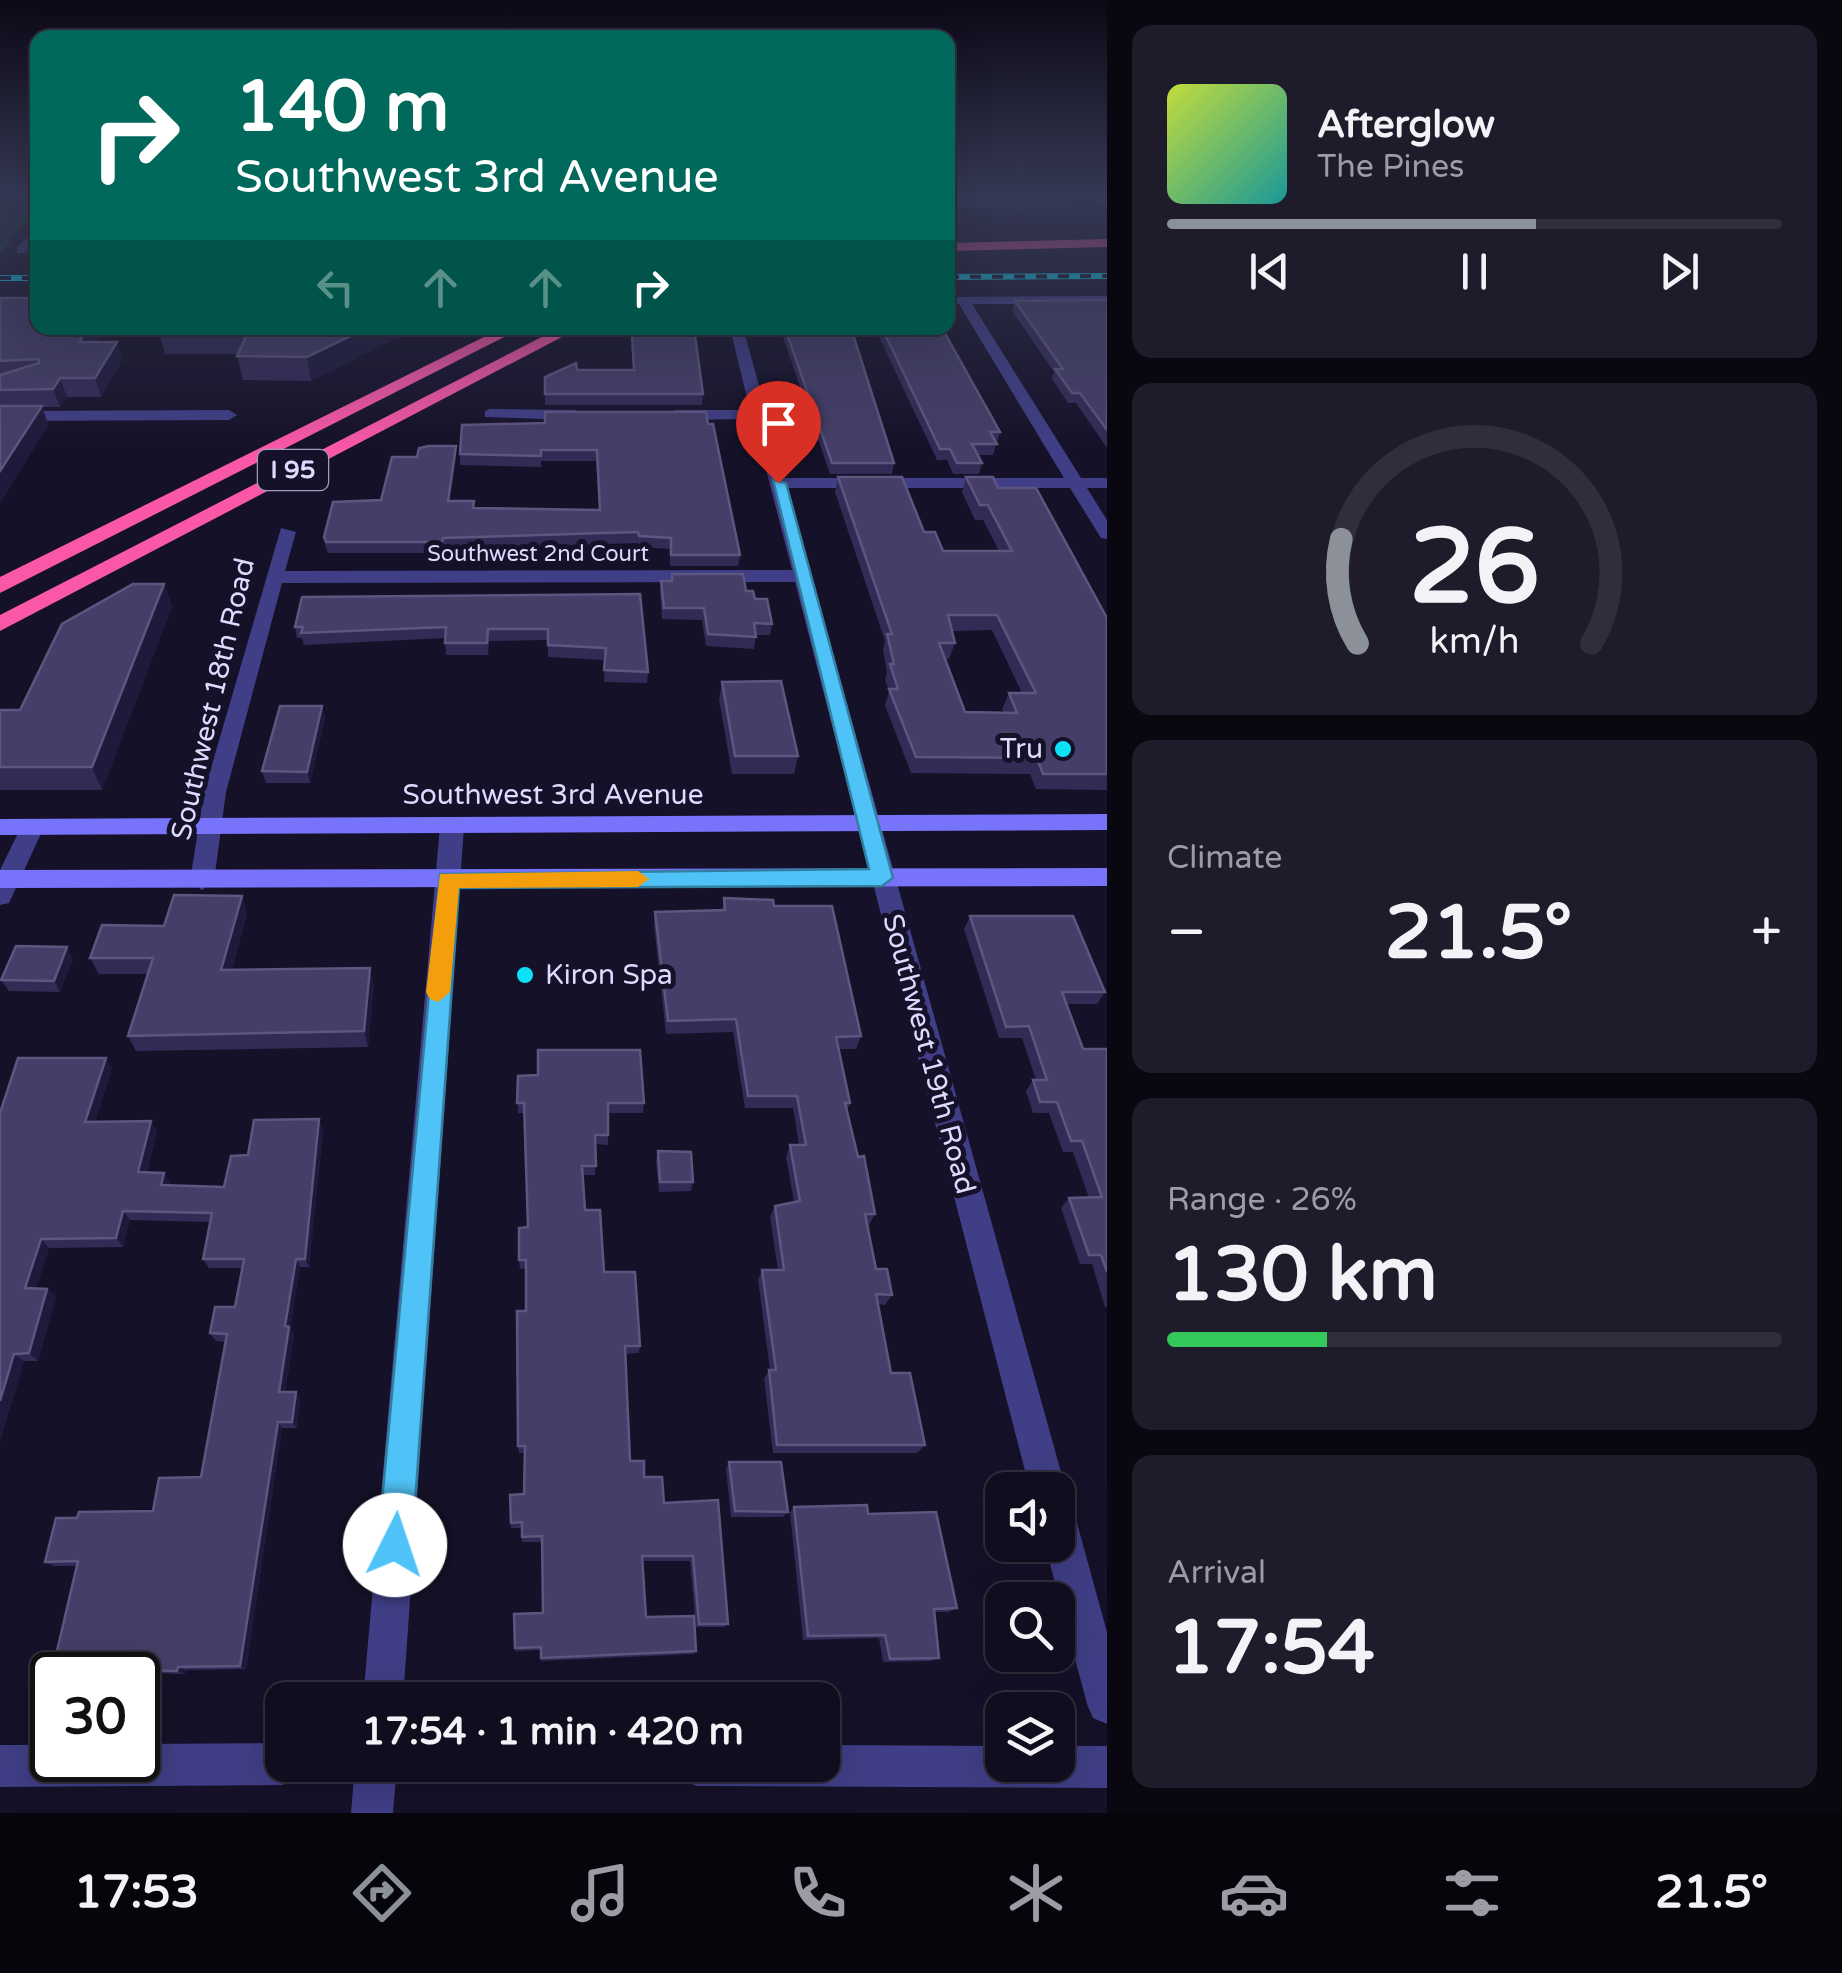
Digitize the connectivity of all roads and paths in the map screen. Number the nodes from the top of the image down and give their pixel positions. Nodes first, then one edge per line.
1 (955, 300) edge
2 (1107, 300) edge
3 (500, 335) edge
4 (556, 335) edge
5 (738, 335) edge
6 (490, 414) dead end
7 (761, 414) junction
8 (228, 415) dead end
9 (598, 415) edge
10 (652, 415) edge
11 (0, 416) edge
12 (1076, 482) junction
13 (1107, 482) edge
14 (778, 483) junction
15 (286, 532) dead end
16 (1107, 534) edge
17 (803, 576) junction
18 (273, 577) junction
19 (0, 586) edge
20 (0, 624) edge
21 (1107, 822) edge
22 (868, 824) junction
23 (211, 826) junction
24 (452, 826) junction
25 (0, 827) edge
26 (32, 827) junction
27 (1107, 877) edge
28 (882, 878) junction
29 (448, 880) junction
30 (202, 881) junction
31 (3, 884) edge
32 (1043, 1472) edge
33 (1069, 1562) edge
34 (384, 1682) edge
35 (1107, 1704) edge
36 (265, 1764) edge
37 (0, 1766) edge
38 (840, 1766) edge
39 (1107, 1767) edge
40 (375, 1782) edge
41 (372, 1813) edge

1 - 2 street
1 - 12 street
3 - 19 highway, I 95
4 - 20 highway, I 95
5 - 7 street, Southwest 19th Road
6 - 9 street
7 - 10 street
7 - 14 street, Southwest 19th Road
8 - 11 street
12 - 13 street
12 - 14 street
12 - 16 street
14 - 17 street, Southwest 19th Road
15 - 18 street, Southwest 18th Road
17 - 18 street, Southwest 2nd Court
17 - 22 street, Southwest 19th Road
18 - 23 street, Southwest 18th Road
21 - 22 main road, Southwest 3rd Avenue
22 - 24 main road, Southwest 3rd Avenue
22 - 28 street, Southwest 19th Road
23 - 24 main road, Southwest 3rd Avenue
23 - 26 main road, Southwest 3rd Avenue
23 - 30 street, Southwest 18th Road
24 - 29 street
25 - 26 main road, Southwest 3rd Avenue
26 - 31 street
27 - 28 main road
28 - 29 main road
28 - 32 street, Southwest 19th Road
29 - 30 main road
29 - 34 street
30 - 31 main road
33 - 35 street
36 - 37 street
38 - 39 street
40 - 41 street

